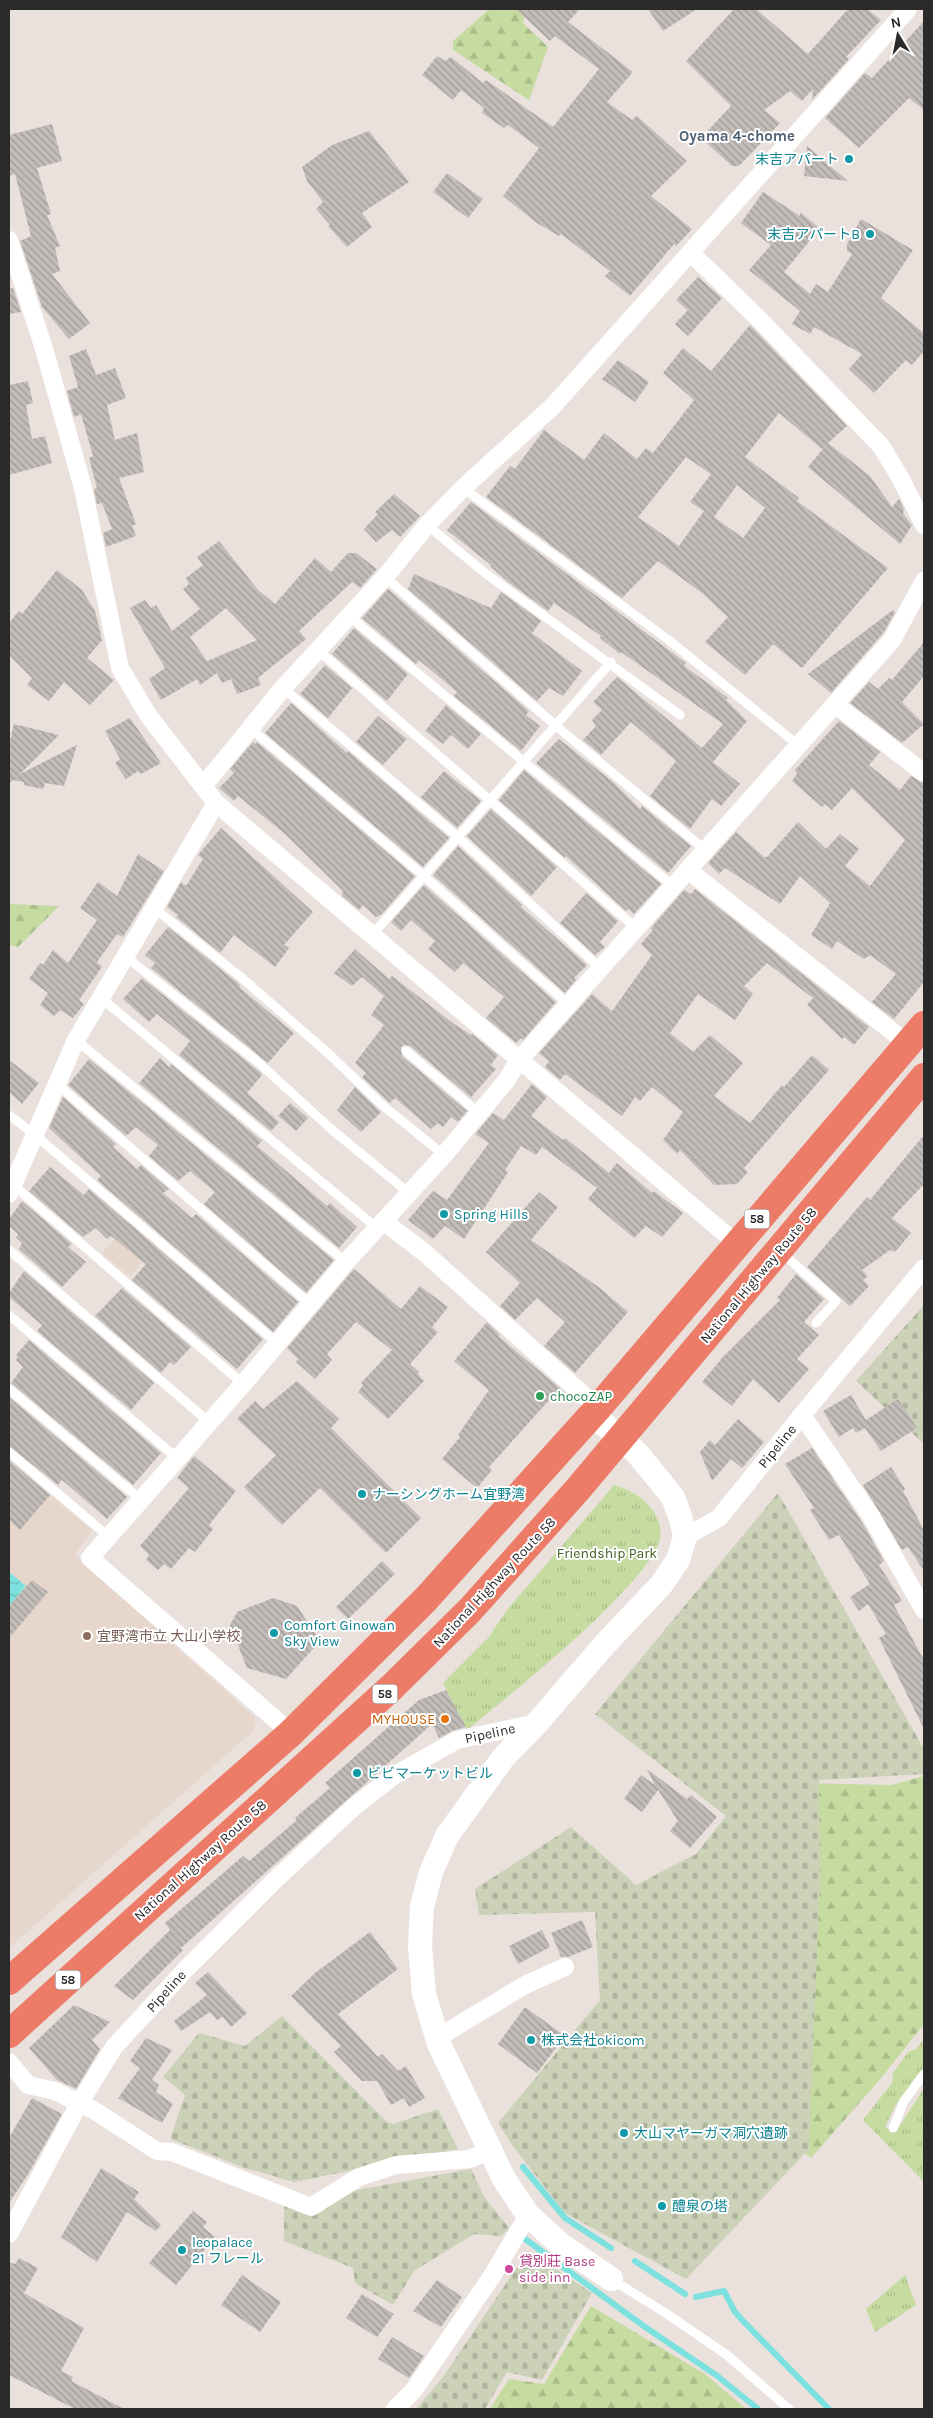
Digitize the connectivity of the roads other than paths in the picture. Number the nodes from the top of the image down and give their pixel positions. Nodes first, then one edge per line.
1 (908, 9) edge
2 (9, 240) edge
3 (690, 252) junction
4 (463, 488) junction
5 (427, 525) junction
6 (924, 525) edge
7 (385, 577) junction
8 (924, 580) edge
9 (348, 616) junction
10 (318, 650) junction
11 (611, 662) junction
12 (283, 688) junction
13 (836, 705) junction
14 (680, 715) dead end
15 (555, 725) junction
16 (250, 728) junction
17 (798, 745) junction
18 (522, 763) junction
19 (924, 773) edge
20 (204, 785) junction
21 (491, 800) junction
22 (216, 803) junction
23 (458, 837) junction
24 (704, 849) junction
25 (688, 870) junction
26 (424, 876) junction
27 (673, 886) junction
28 (154, 908) junction
29 (636, 928) junction
30 (372, 935) junction
31 (125, 956) junction
32 (600, 968) junction
33 (101, 998) junction
34 (568, 1004) junction
35 (916, 1035) edge
36 (76, 1040) junction
37 (406, 1051) dead end
38 (519, 1060) junction
39 (924, 1077) edge
40 (57, 1084) junction
41 (479, 1113) junction
42 (9, 1115) edge
43 (34, 1134) junction
44 (444, 1155) junction
45 (10, 1187) edge
46 (410, 1194) junction
47 (380, 1225) junction
48 (736, 1243) junction
49 (9, 1250) edge
50 (779, 1250) junction
51 (346, 1262) junction
52 (924, 1268) edge
53 (310, 1304) junction
54 (9, 1315) edge
55 (816, 1323) dead end
56 (277, 1343) junction
57 (243, 1384) junction
58 (9, 1389) edge
59 (595, 1411) junction
60 (802, 1414) junction
61 (209, 1422) junction
62 (620, 1438) junction
63 (9, 1452) edge
64 (177, 1458) junction
65 (140, 1498) junction
66 (109, 1537) junction
67 (685, 1537) junction
68 (924, 1610) edge
69 (537, 1723) junction
70 (291, 1733) junction
71 (565, 1967) dead end
72 (9, 1981) edge
73 (9, 2034) edge
74 (437, 2038) junction
75 (9, 2062) edge
76 (924, 2074) edge
77 (79, 2104) junction
78 (893, 2128) dead end
79 (490, 2152) junction
80 (528, 2215) junction
81 (9, 2234) edge
82 (611, 2279) joint
83 (395, 2409) edge
84 (789, 2409) edge

1 - 3 street
2 - 20 street
3 - 4 street
3 - 6 street
4 - 5 street
4 - 17 lane
5 - 7 street
5 - 11 lane
7 - 9 street
7 - 15 lane
8 - 13 street
9 - 10 street
9 - 18 lane
10 - 12 street
10 - 21 lane
11 - 14 lane
11 - 15 lane
12 - 16 street
12 - 23 lane
13 - 17 street
13 - 19 street
15 - 18 lane
15 - 24 lane
16 - 20 street
16 - 26 lane
17 - 24 street
18 - 21 lane
18 - 27 lane
20 - 22 street
21 - 23 lane
21 - 29 lane
22 - 28 street
22 - 30 street
23 - 26 lane
23 - 32 lane
24 - 25 street
25 - 27 street
25 - 35 street
26 - 30 lane
26 - 34 lane
27 - 29 street
28 - 31 street
28 - 44 lane
29 - 32 street
30 - 38 street
31 - 33 street
31 - 46 lane
32 - 34 street
33 - 36 street
33 - 47 lane
34 - 38 street
35 - 48 highway, 58
36 - 40 street
36 - 51 lane
37 - 41 lane
38 - 41 street
38 - 48 street
39 - 50 highway, National Highway Route 58 / 58
40 - 43 street
40 - 53 lane
41 - 44 street
42 - 43 lane
43 - 45 street
43 - 56 lane
44 - 46 street
45 - 57 lane
46 - 47 street
47 - 51 street
47 - 59 street
48 - 59 highway, 58
49 - 61 lane
50 - 55 lane
50 - 62 highway, National Highway Route 58 / 58
51 - 53 street
52 - 60 street, Pipeline
53 - 56 street
54 - 64 lane
56 - 57 street
57 - 61 street
58 - 65 lane
59 - 62 street
59 - 70 highway, 58
60 - 67 street, Pipeline
60 - 68 street
61 - 64 street
62 - 67 street
62 - 73 highway, National Highway Route 58 / 58
63 - 66 lane
64 - 65 street
65 - 66 street
66 - 70 street
67 - 69 street
69 - 74 street
69 - 77 street, Pipeline
70 - 72 highway, 58
71 - 74 street
74 - 79 street
75 - 77 street
76 - 78 lane
77 - 79 street
77 - 81 street, Pipeline
79 - 80 street
80 - 82 street
80 - 83 street
82 - 84 lane

